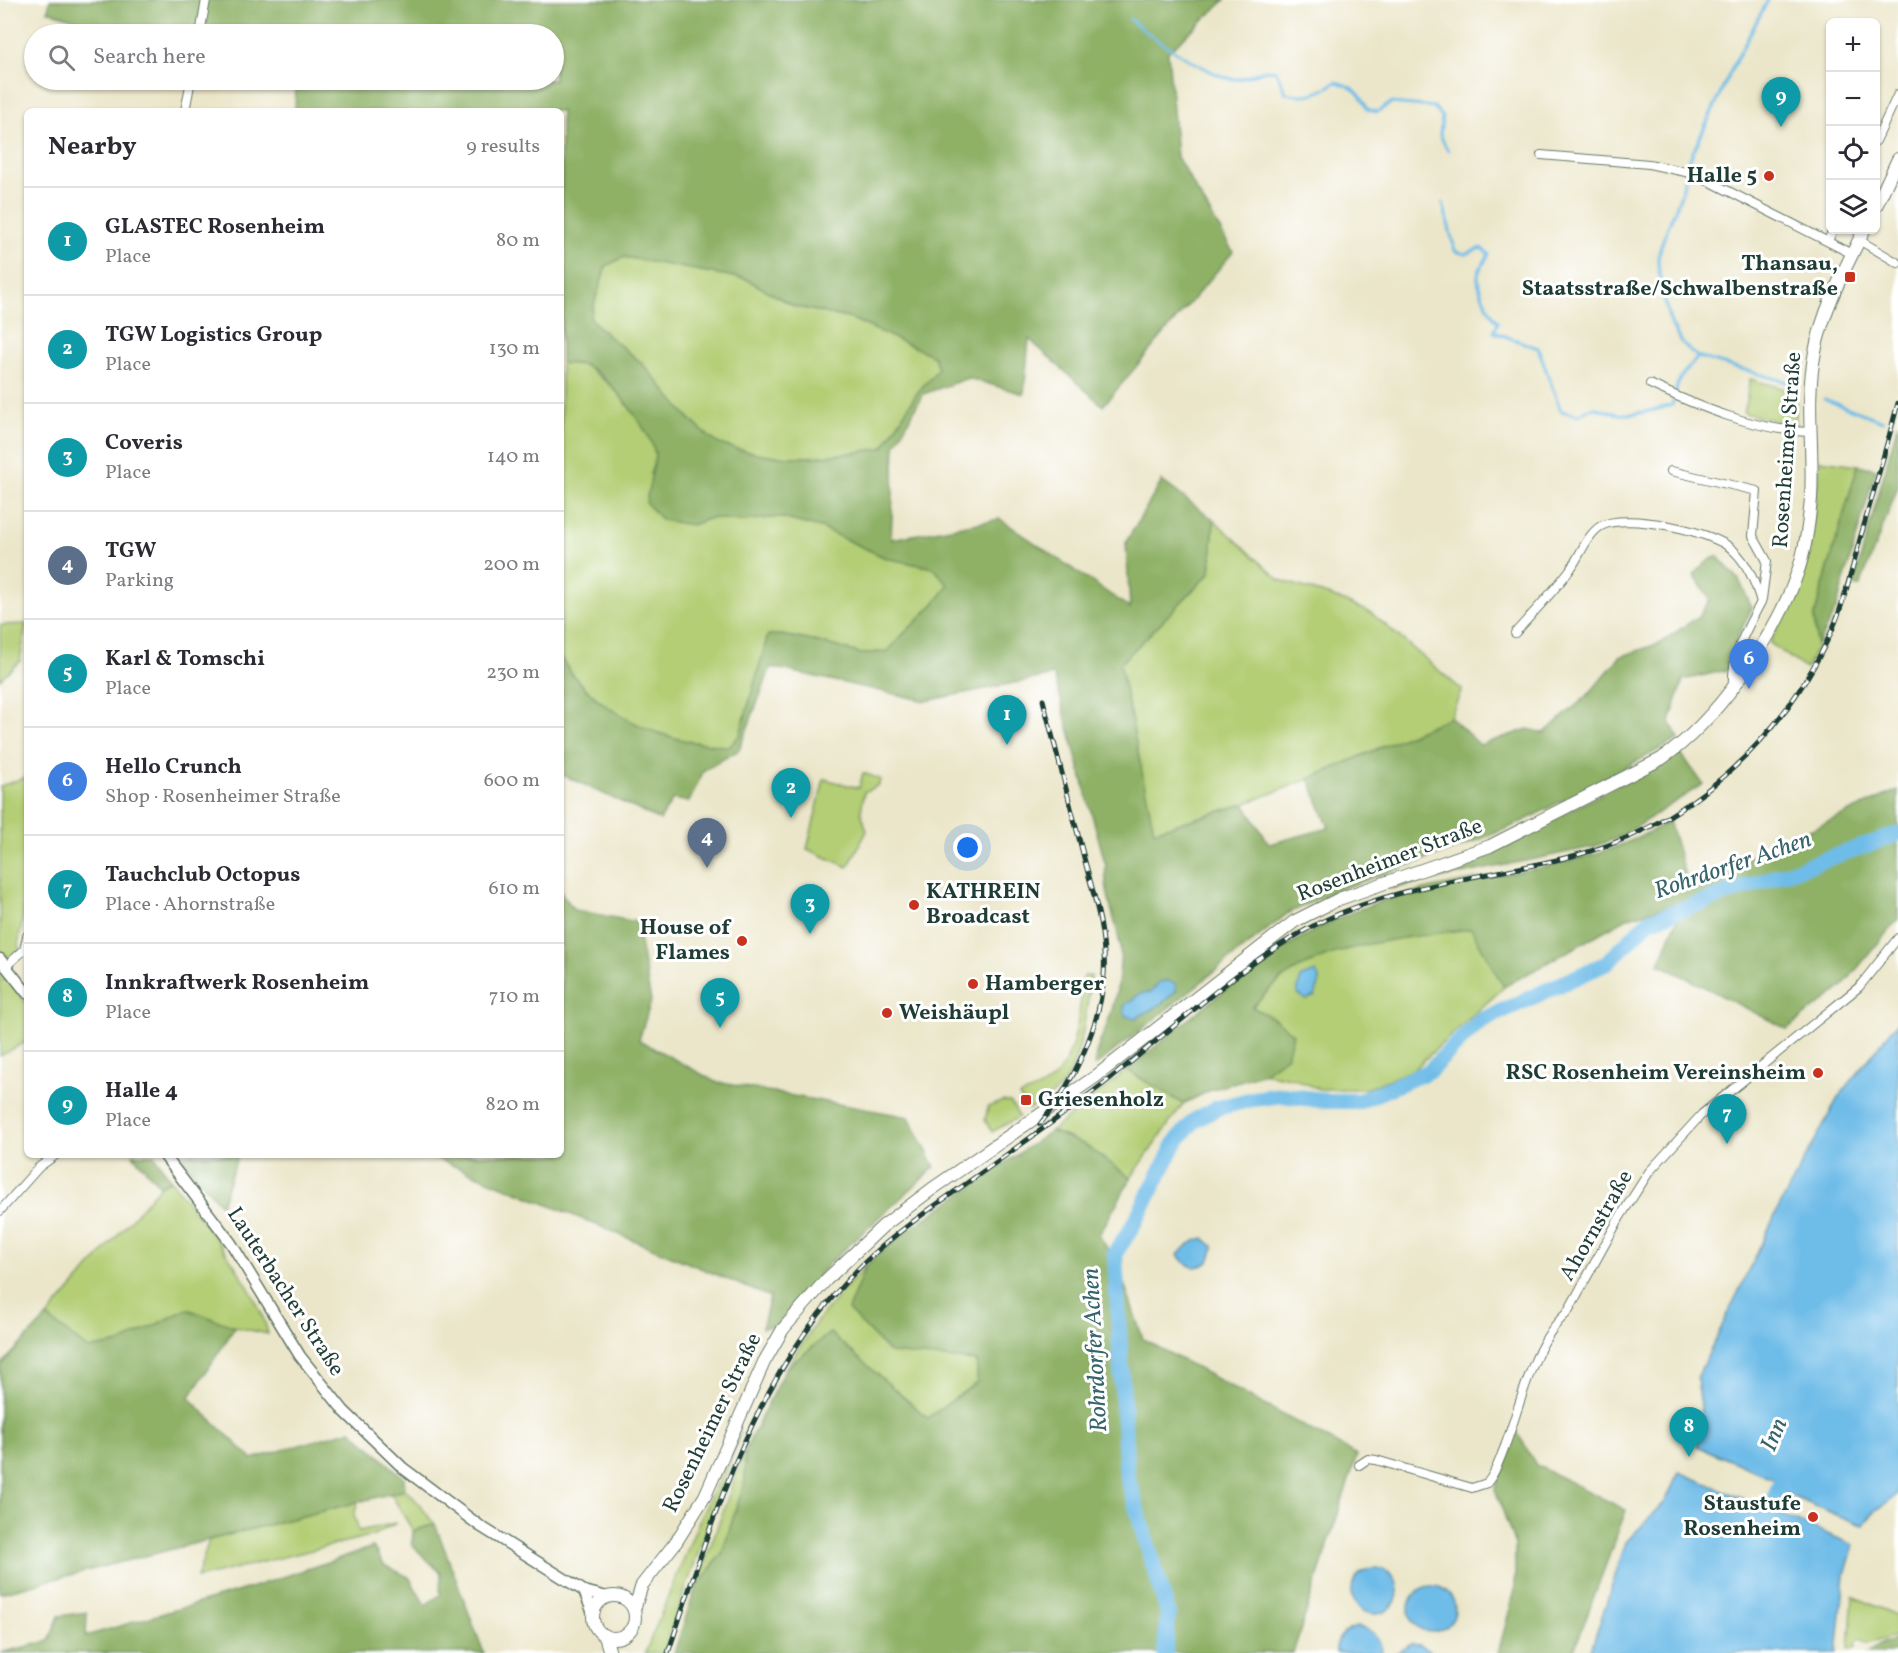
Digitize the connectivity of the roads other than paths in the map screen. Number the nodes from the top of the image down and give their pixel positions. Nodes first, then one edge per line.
1 (206, 0) edge
2 (202, 24) edge
3 (189, 90) edge
4 (1898, 94) edge
5 (186, 108) edge
6 (1880, 131) edge
7 (1541, 155) dead end
8 (1898, 159) edge
9 (1880, 196) edge
10 (1831, 234) edge
11 (1861, 235) edge
12 (1828, 241) junction
13 (1852, 254) junction
14 (1898, 263) edge
15 (1650, 384) dead end
16 (1810, 432) junction
17 (1671, 471) dead end
18 (1761, 602) junction
19 (1515, 633) dead end
20 (1732, 686) junction
21 (1898, 939) edge
22 (24, 950) edge
23 (3, 963) edge
24 (24, 989) edge
25 (52, 1158) edge
26 (166, 1158) edge
27 (0, 1211) edge
28 (1359, 1465) dead end
29 (642, 1585) junction
30 (584, 1591) junction
31 (607, 1597) junction
32 (621, 1597) junction
33 (633, 1610) junction
34 (593, 1613) junction
35 (605, 1636) junction
36 (621, 1636) junction
37 (610, 1653) edge
38 (615, 1653) edge

1 - 2 street
3 - 5 street
4 - 6 street
7 - 12 street
8 - 9 main road
10 - 12 street
11 - 13 main road, Rosenheimer Straße
11 - 14 street
12 - 13 street
13 - 16 main road, Rosenheimer Straße
15 - 16 street
16 - 20 main road, Rosenheimer Straße
17 - 18 street
18 - 19 street
18 - 20 street
20 - 29 main road, Rosenheimer Straße
21 - 28 street, Ahornstraße
22 - 23 street
23 - 24 street
25 - 27 street
26 - 30 street, Lauterbacher Straße
29 - 32 main road, Rosenheimer Straße
29 - 33 main road, Rosenheimer Straße
30 - 31 street, Lauterbacher Straße
30 - 34 street
31 - 32 main road
31 - 34 main road
32 - 33 main road
33 - 36 main road
34 - 35 main road
35 - 36 main road
35 - 37 main road
36 - 38 main road

